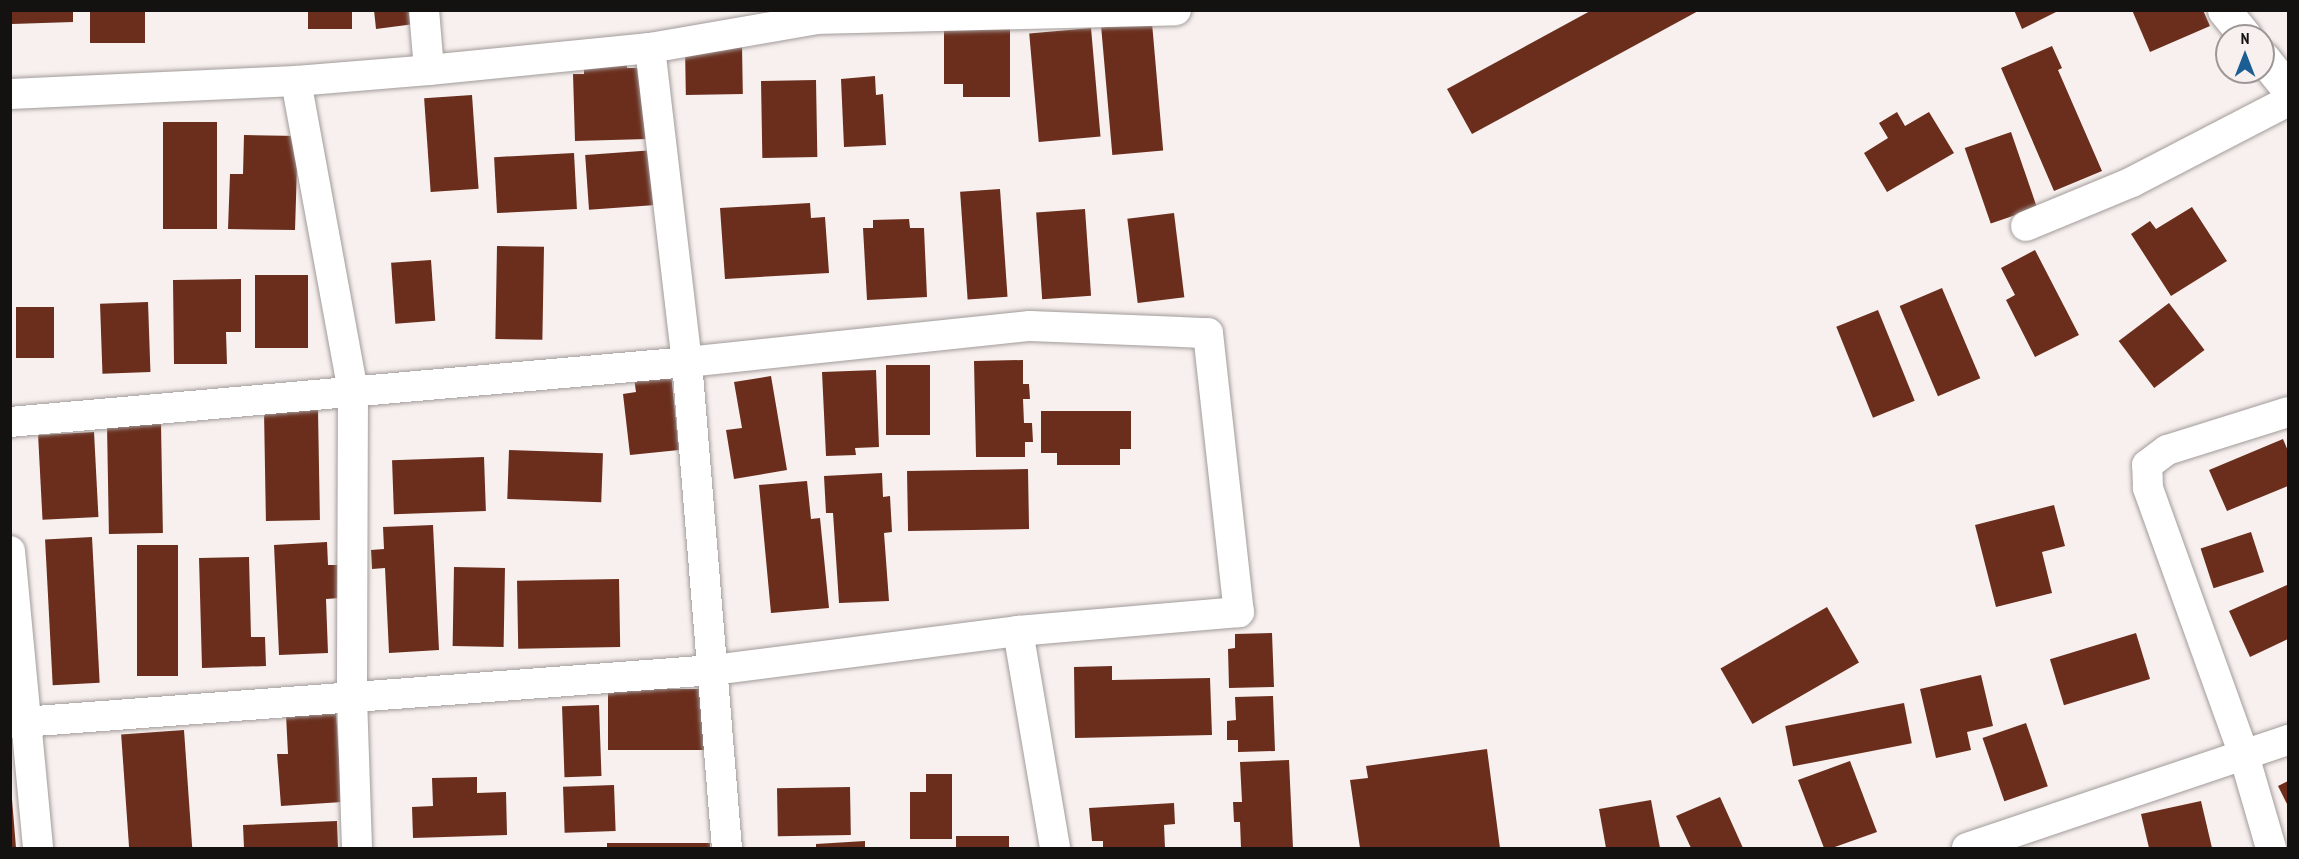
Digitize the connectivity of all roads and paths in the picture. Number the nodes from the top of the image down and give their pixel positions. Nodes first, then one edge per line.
1 (424, 10) edge
2 (1176, 10) edge
3 (2224, 10) edge
4 (817, 15) edge
5 (2235, 24) edge
6 (650, 48) junction
7 (429, 70) junction
8 (2275, 72) edge
9 (296, 81) junction
10 (2289, 89) edge
11 (10, 94) edge
12 (2289, 101) edge
13 (2026, 226) dead end
14 (687, 362) junction
15 (353, 393) junction
16 (2289, 412) edge
17 (10, 422) edge
18 (10, 551) edge
19 (1018, 631) junction
20 (713, 670) junction
21 (352, 697) junction
22 (20, 722) edge
23 (2289, 740) edge
24 (2244, 755) junction
25 (1997, 844) edge
26 (38, 849) edge
27 (357, 849) edge
28 (727, 849) edge
29 (1055, 849) edge
30 (1967, 849) edge
31 (2271, 849) edge

1 - 7 street
2 - 4 street
3 - 5 street
4 - 6 street
6 - 7 street
6 - 14 street
7 - 9 street
8 - 10 street
9 - 11 street
9 - 15 street
12 - 13 street
14 - 15 street
14 - 19 street
14 - 20 street
15 - 17 street
15 - 21 street
16 - 24 street
18 - 22 street
19 - 20 street
19 - 29 street
20 - 21 street
20 - 28 street
21 - 22 street
21 - 27 street
22 - 26 street
23 - 24 street
24 - 25 street
24 - 31 street
25 - 30 street

